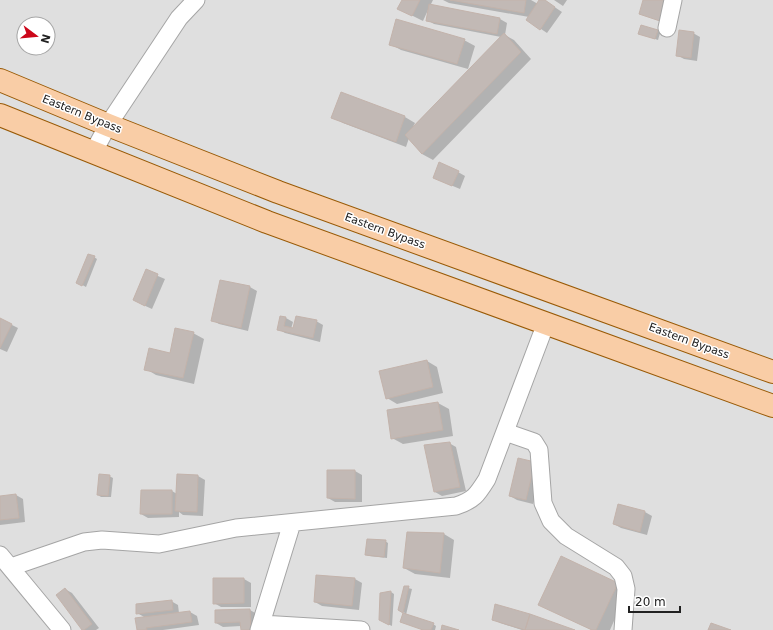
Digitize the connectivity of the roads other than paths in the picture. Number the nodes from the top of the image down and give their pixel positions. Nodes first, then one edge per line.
1 (196, 0) edge
2 (673, 0) edge
3 (667, 28) dead end
4 (0, 80) edge
5 (0, 115) edge
6 (108, 125) junction
7 (93, 153) junction
8 (546, 323) junction
9 (773, 372) edge
10 (773, 406) edge
11 (505, 432) junction
12 (292, 523) junction
13 (5, 561) edge
14 (260, 627) edge
15 (62, 630) edge
16 (361, 630) edge
17 (623, 630) edge

1 - 6 street
2 - 3 street
4 - 6 main road, Eastern Bypass
5 - 7 main road
6 - 7 street
6 - 9 main road, Eastern Bypass
7 - 8 main road
8 - 10 main road
8 - 11 street
11 - 12 street
11 - 17 street
12 - 13 street
12 - 14 street
13 - 15 street
14 - 16 street

